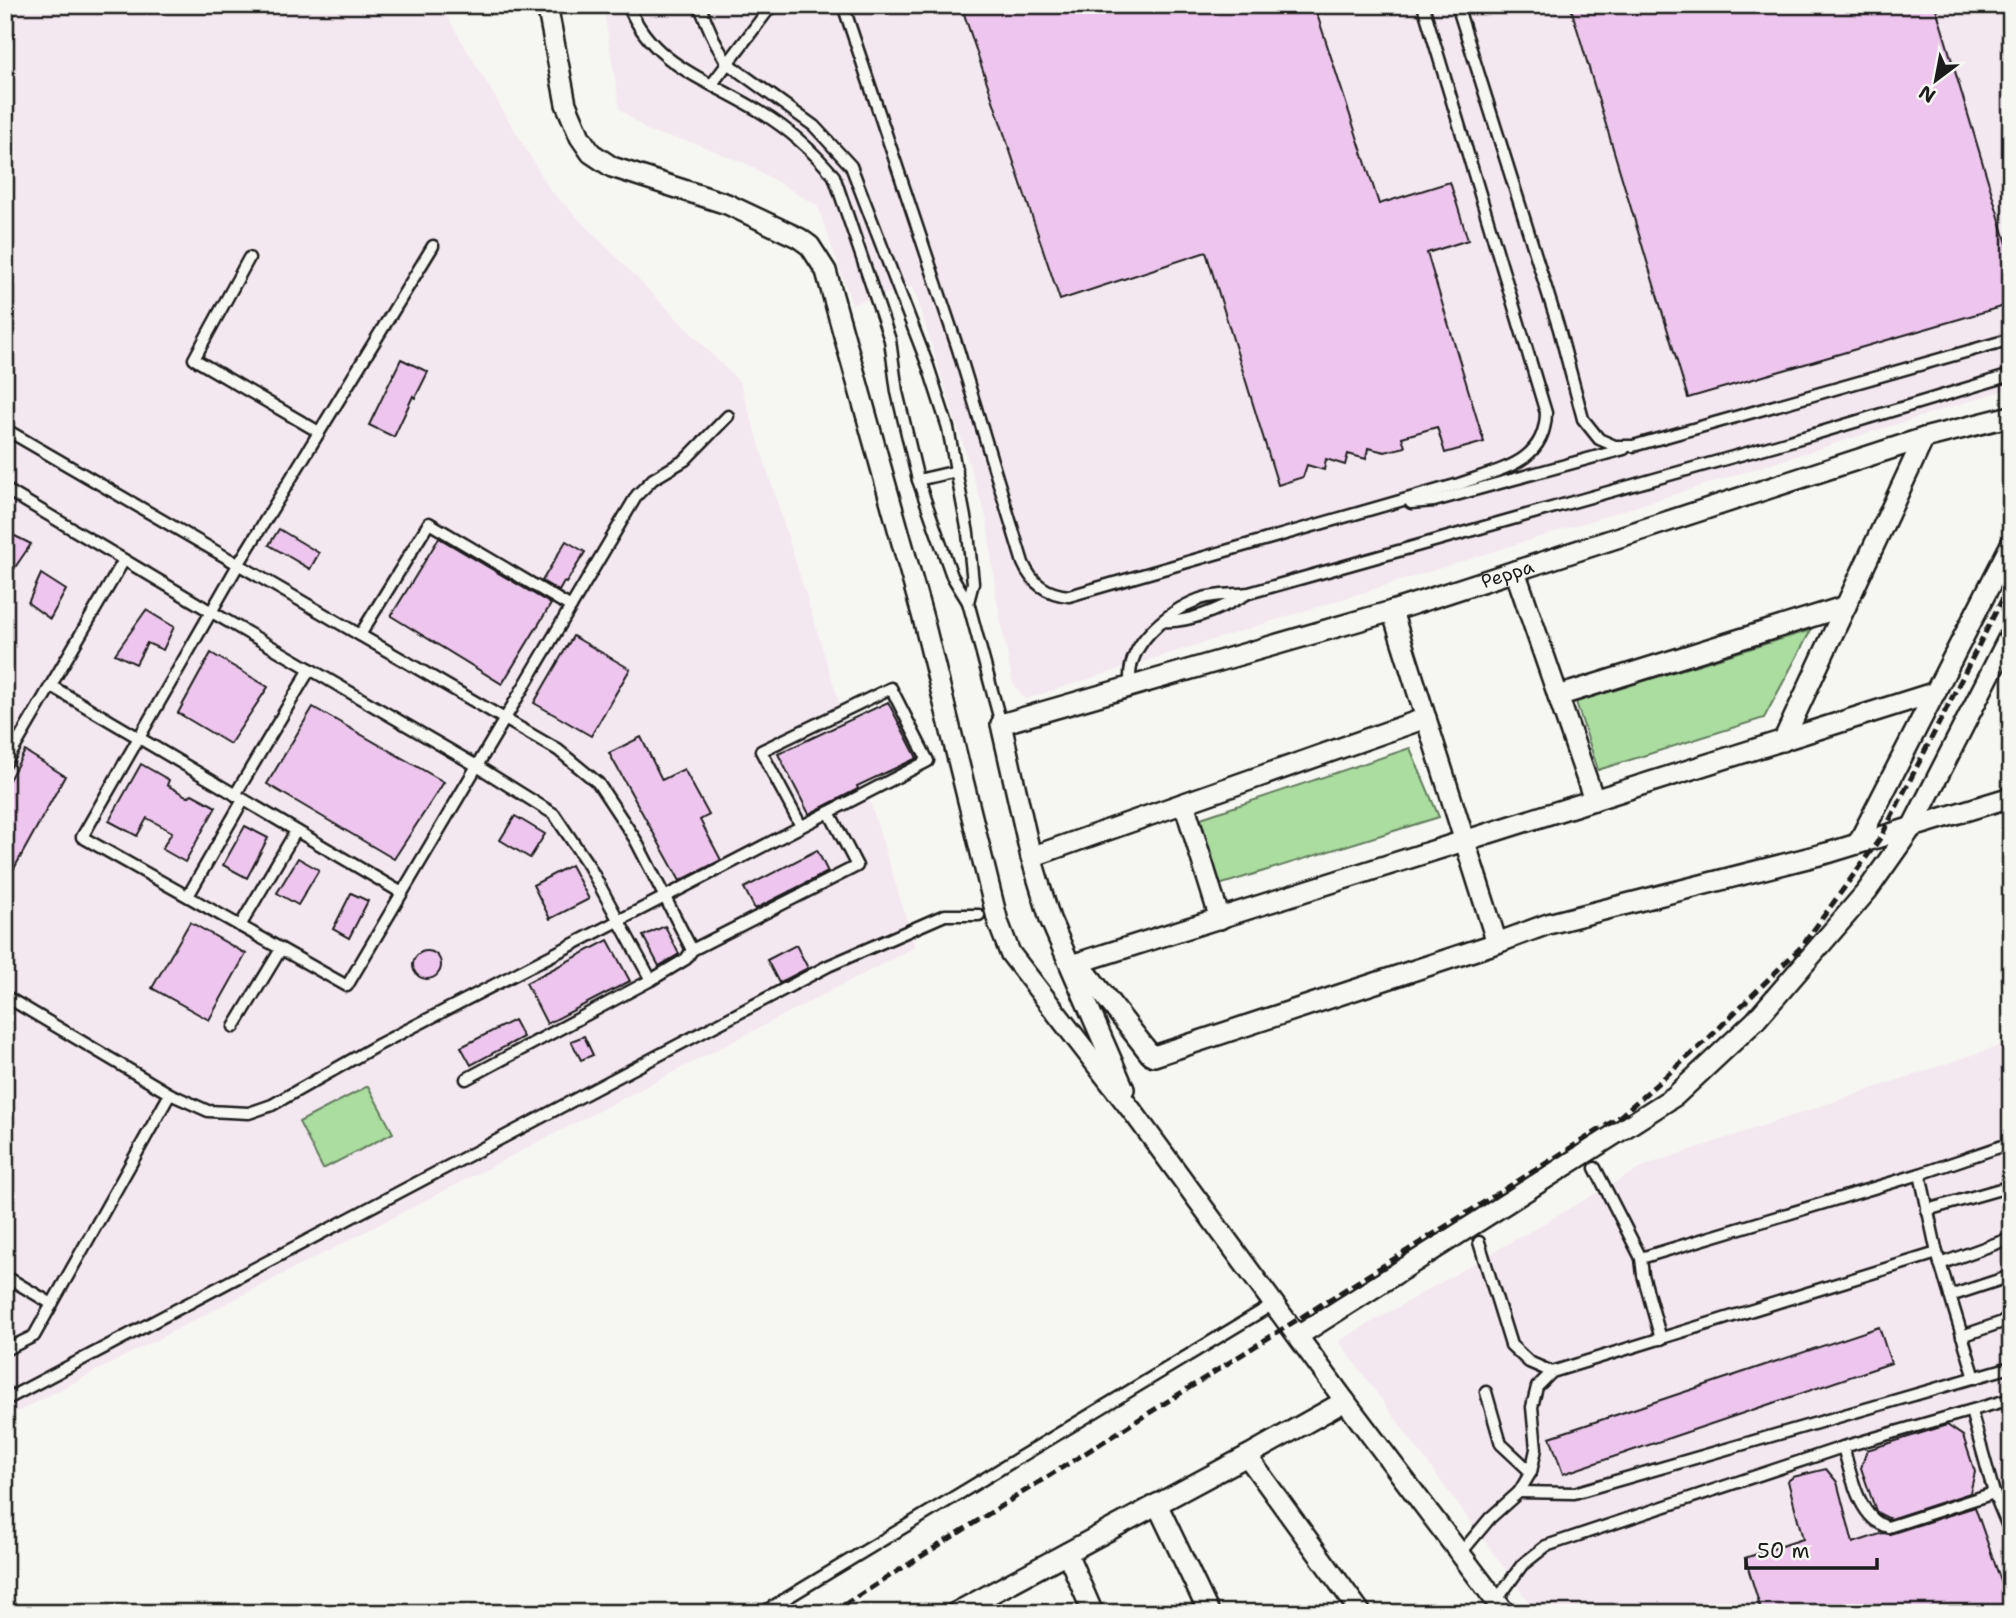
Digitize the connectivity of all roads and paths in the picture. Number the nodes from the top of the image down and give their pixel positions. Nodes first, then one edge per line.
1 (547, 5) edge
2 (628, 5) edge
3 (699, 5) edge
4 (772, 5) edge
5 (843, 5) edge
6 (1423, 5) edge
7 (1457, 5) edge
8 (727, 63) junction
9 (712, 84) junction
10 (433, 246) dead end
11 (249, 258) dead end
12 (2011, 339) edge
13 (2011, 375) edge
14 (728, 416) dead end
15 (2011, 416) edge
16 (5, 429) edge
17 (319, 432) junction
18 (1924, 438) junction
19 (1633, 446) junction
20 (957, 471) junction
21 (918, 480) junction
22 (5, 489) edge
23 (1386, 505) junction
24 (2011, 544) edge
25 (124, 560) junction
26 (238, 565) junction
27 (1516, 571) junction
28 (968, 602) junction
29 (1846, 606) junction
30 (571, 607) junction
31 (210, 611) junction
32 (1392, 611) junction
33 (2011, 633) edge
34 (360, 635) junction
35 (310, 669) junction
36 (51, 686) junction
37 (1131, 686) junction
38 (1936, 692) junction
39 (1558, 696) junction
40 (1426, 718) junction
41 (505, 719) junction
42 (1001, 723) junction
43 (138, 739) junction
44 (1783, 741) junction
45 (5, 764) edge
46 (477, 766) junction
47 (2011, 797) edge
48 (239, 798) junction
49 (1594, 800) junction
50 (1184, 803) junction
51 (829, 812) junction
52 (801, 826) junction
53 (1912, 827) junction
54 (296, 831) junction
55 (1465, 841) junction
56 (1858, 844) junction
57 (1031, 857) junction
58 (402, 893) junction
59 (188, 896) junction
60 (664, 898) junction
61 (979, 915) dead end
62 (1220, 919) junction
63 (620, 921) junction
64 (240, 926) junction
65 (1497, 943) junction
66 (281, 949) junction
67 (692, 950) junction
68 (1075, 964) junction
69 (651, 980) junction
70 (5, 996) edge
71 (234, 1027) dead end
72 (466, 1079) dead end
73 (170, 1094) junction
74 (1136, 1116) junction
75 (2011, 1143) edge
76 (1595, 1168) dead end
77 (1920, 1174) junction
78 (2011, 1186) edge
79 (1927, 1210) junction
80 (2011, 1238) edge
81 (1479, 1242) dead end
82 (1937, 1253) junction
83 (1641, 1258) junction
84 (1940, 1264) junction
85 (5, 1276) edge
86 (2011, 1276) edge
87 (1950, 1296) junction
88 (1275, 1303) junction
89 (52, 1304) junction
90 (2011, 1319) edge
91 (1298, 1336) junction
92 (1962, 1336) junction
93 (1661, 1339) junction
94 (5, 1350) edge
95 (2011, 1367) edge
96 (1552, 1372) junction
97 (1975, 1378) junction
98 (1486, 1392) dead end
99 (7, 1399) dead end
100 (2011, 1399) edge
101 (1345, 1401) junction
102 (1971, 1411) junction
103 (1843, 1447) junction
104 (1247, 1456) junction
105 (1531, 1472) junction
106 (1519, 1492) junction
107 (1994, 1493) junction
108 (1157, 1504) junction
109 (2011, 1534) edge
110 (1067, 1553) junction
111 (1460, 1554) junction
112 (1501, 1607) edge
113 (762, 1613) edge
114 (955, 1613) edge
115 (1093, 1613) edge
116 (1209, 1613) edge
117 (1361, 1613) edge

1 - 74 street
2 - 9 lane
3 - 8 lane
4 - 8 lane
5 - 23 lane
6 - 23 lane
7 - 19 lane
8 - 9 lane
8 - 20 lane
9 - 21 lane
10 - 17 lane
11 - 17 lane
12 - 19 lane
13 - 37 lane
14 - 30 lane
15 - 18 street, Peppa
16 - 26 lane
17 - 26 lane
18 - 27 street, Peppa
18 - 29 street
19 - 23 lane
20 - 21 lane
20 - 28 lane
21 - 28 lane
22 - 25 lane
24 - 38 street
25 - 31 lane
25 - 36 lane
26 - 31 lane
26 - 34 lane
27 - 32 street, Peppa
27 - 39 street
28 - 42 lane
29 - 39 street
29 - 44 street
30 - 34 lane
30 - 41 lane
31 - 35 lane
31 - 43 lane
32 - 37 street, Peppa
32 - 40 street
33 - 53 street
34 - 41 lane
35 - 46 lane
35 - 48 lane
36 - 43 lane
36 - 45 lane
37 - 42 street, Peppa
38 - 44 street
38 - 56 street
39 - 49 street
40 - 50 street
40 - 55 street
41 - 46 lane
41 - 60 lane
42 - 57 street
43 - 48 lane
43 - 59 lane
44 - 49 street
46 - 58 lane
46 - 63 lane
47 - 53 street
48 - 54 lane
48 - 59 lane
49 - 55 street
50 - 57 street
50 - 62 street
51 - 52 lane
51 - 52 lane
51 - 67 lane
52 - 60 lane
53 - 56 street
53 - 91 street
54 - 58 lane
54 - 64 lane
55 - 62 street
55 - 65 street
56 - 65 street
57 - 68 street
58 - 66 lane
59 - 64 lane
60 - 63 lane
60 - 67 lane
61 - 99 lane
62 - 68 street
63 - 69 lane
63 - 73 lane
64 - 66 lane
65 - 68 street
66 - 71 lane
67 - 69 lane
68 - 74 street
69 - 72 lane
70 - 73 lane
73 - 89 lane
74 - 88 street
75 - 77 lane
76 - 83 lane
77 - 79 lane
77 - 83 lane
78 - 79 lane
79 - 82 lane
80 - 84 lane
81 - 96 lane
82 - 84 lane
82 - 93 lane
83 - 93 lane
84 - 87 lane
85 - 89 lane
86 - 87 lane
87 - 92 lane
88 - 91 street
88 - 113 lane
89 - 94 lane
90 - 92 lane
91 - 101 street
92 - 97 lane
93 - 96 lane
95 - 97 lane
96 - 105 lane
97 - 106 lane
98 - 105 lane
100 - 102 lane
101 - 104 street
101 - 111 street
102 - 103 lane
102 - 107 lane
103 - 107 lane
103 - 112 lane
104 - 108 street
104 - 117 street
105 - 106 lane
106 - 111 lane
107 - 109 lane
108 - 110 street
108 - 116 street
110 - 114 street
110 - 115 street
111 - 112 street

